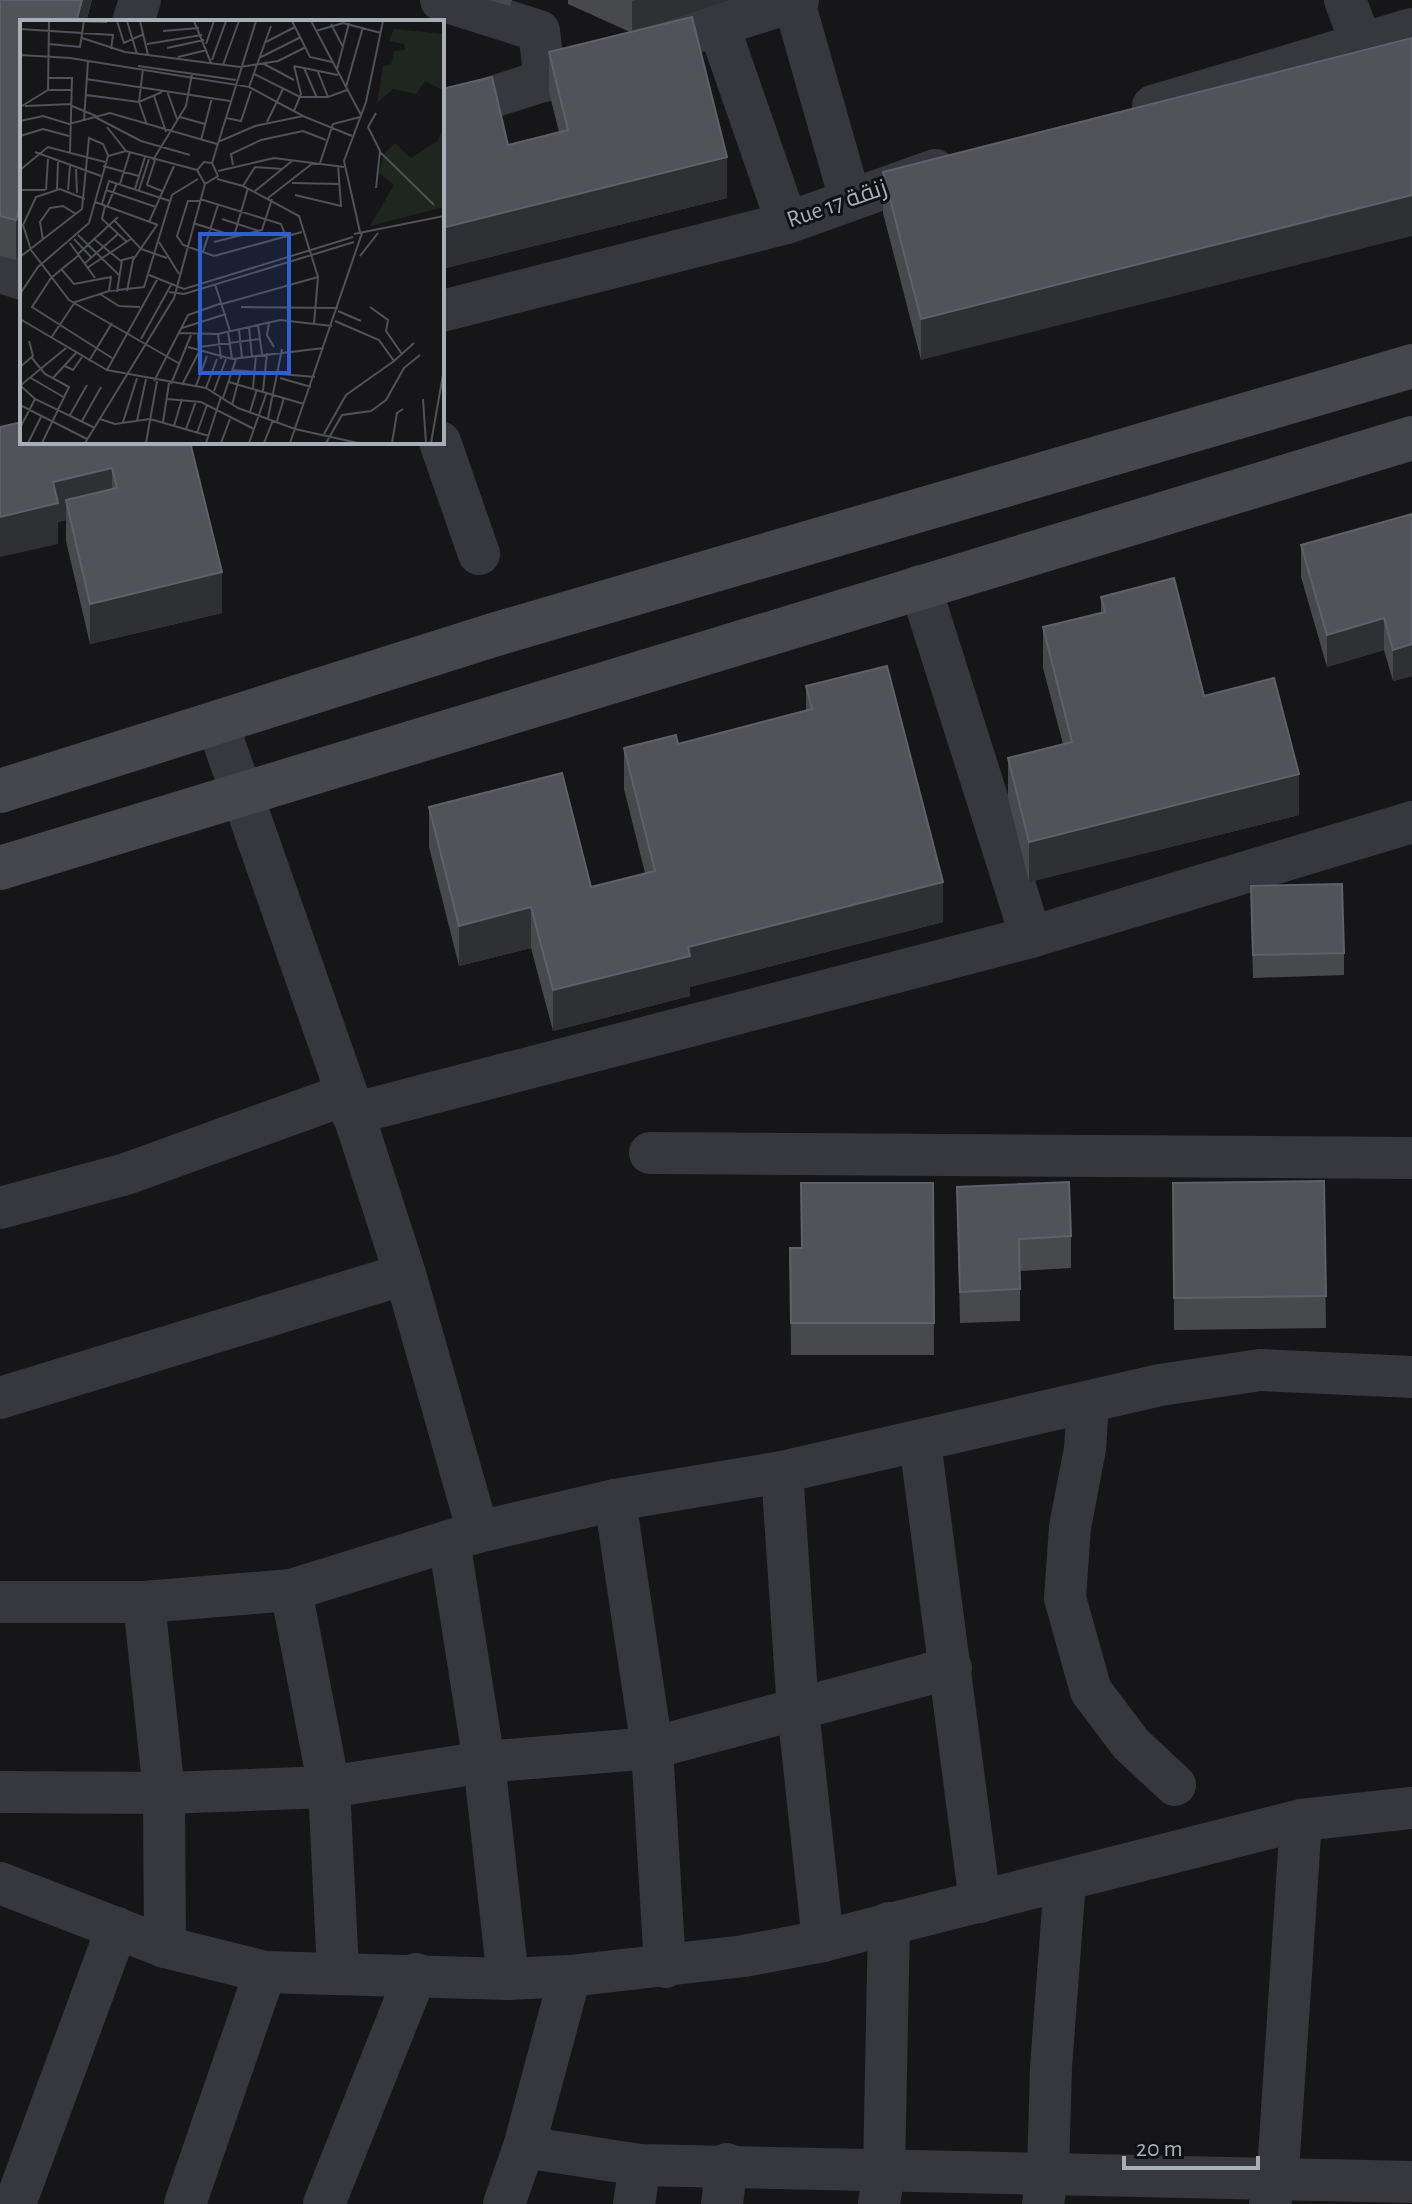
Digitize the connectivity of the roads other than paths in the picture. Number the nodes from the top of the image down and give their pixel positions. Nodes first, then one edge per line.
1 (140, 0) edge
2 (441, 0) edge
3 (1345, 0) edge
4 (796, 1) edge
5 (544, 15) edge
6 (134, 20) edge
7 (719, 27) junction
8 (1412, 29) edge
9 (1362, 45) junction
10 (545, 81) junction
11 (444, 112) edge
12 (1109, 119) edge
13 (975, 159) edge
14 (850, 199) junction
15 (787, 223) junction
16 (0, 272) edge
17 (20, 278) edge
18 (444, 310) edge
19 (1412, 366) edge
20 (1412, 438) edge
21 (441, 444) edge
22 (479, 554) dead end
23 (920, 586) junction
24 (217, 723) junction
25 (0, 791) edge
26 (239, 793) junction
27 (1412, 822) edge
28 (0, 868) edge
29 (1031, 937) junction
30 (350, 1104) junction
31 (650, 1153) dead end
32 (1412, 1158) edge
33 (0, 1208) edge
34 (405, 1274) junction
35 (1412, 1377) edge
36 (0, 1398) edge
37 (1088, 1403) junction
38 (920, 1442) junction
39 (782, 1472) junction
40 (615, 1500) junction
41 (464, 1536) junction
42 (291, 1590) junction
43 (0, 1602) edge
44 (144, 1602) junction
45 (951, 1668) junction
46 (798, 1710) junction
47 (652, 1748) junction
48 (484, 1762) junction
49 (1175, 1785) dead end
50 (329, 1787) junction
51 (0, 1792) edge
52 (164, 1793) junction
53 (1412, 1808) edge
54 (1301, 1820) junction
55 (1065, 1881) junction
56 (0, 1883) edge
57 (980, 1902) junction
58 (889, 1923) junction
59 (117, 1928) junction
60 (823, 1941) junction
61 (165, 1947) junction
62 (665, 1967) junction
63 (338, 1971) junction
64 (265, 1972) junction
65 (416, 1974) junction
66 (570, 1976) junction
67 (508, 1979) junction
68 (524, 2147) junction
69 (1412, 2182) edge
70 (637, 2184) edge
71 (724, 2184) edge
72 (881, 2188) edge
73 (1046, 2188) edge
74 (1272, 2192) edge
75 (15, 2204) edge
76 (185, 2204) edge
77 (324, 2204) edge
78 (504, 2204) edge

1 - 6 street
2 - 5 street
3 - 9 street
4 - 7 street
4 - 14 street
5 - 10 street
7 - 10 street
7 - 15 street
8 - 9 street
9 - 12 street
10 - 11 street
13 - 14 street, Rue 17 زنقة
14 - 15 street, Rue 17 زنقة
15 - 18 street, Rue 17 زنقة
16 - 17 street
19 - 24 street
20 - 23 street
21 - 22 street
23 - 26 street
23 - 29 street
24 - 25 street
24 - 26 street
26 - 28 street
26 - 30 street
27 - 29 street
29 - 30 street
30 - 33 street
30 - 34 street
31 - 32 street
34 - 36 street
34 - 41 street
35 - 37 street
37 - 38 street
37 - 49 street
38 - 39 street
38 - 45 street
39 - 40 street
39 - 46 street
40 - 41 street
40 - 47 street
41 - 42 street
41 - 48 street
42 - 44 street
42 - 50 street
43 - 44 street
44 - 52 street
45 - 46 street
45 - 57 street
46 - 47 street
46 - 60 street
47 - 48 street
47 - 62 street
48 - 50 street
48 - 67 street
50 - 52 street
50 - 63 street
51 - 52 street
52 - 61 street
53 - 54 street
54 - 55 street
54 - 74 street
55 - 57 street
55 - 73 street
56 - 59 street
57 - 58 street
58 - 60 street
58 - 72 street
59 - 61 street
59 - 75 street
60 - 62 street
61 - 64 street
62 - 66 street
63 - 64 street
63 - 65 street
64 - 76 street
65 - 67 street
65 - 77 street
66 - 67 street
66 - 68 street
68 - 70 street
68 - 78 street
69 - 74 street
70 - 71 street
71 - 72 street
72 - 73 street
73 - 74 street

